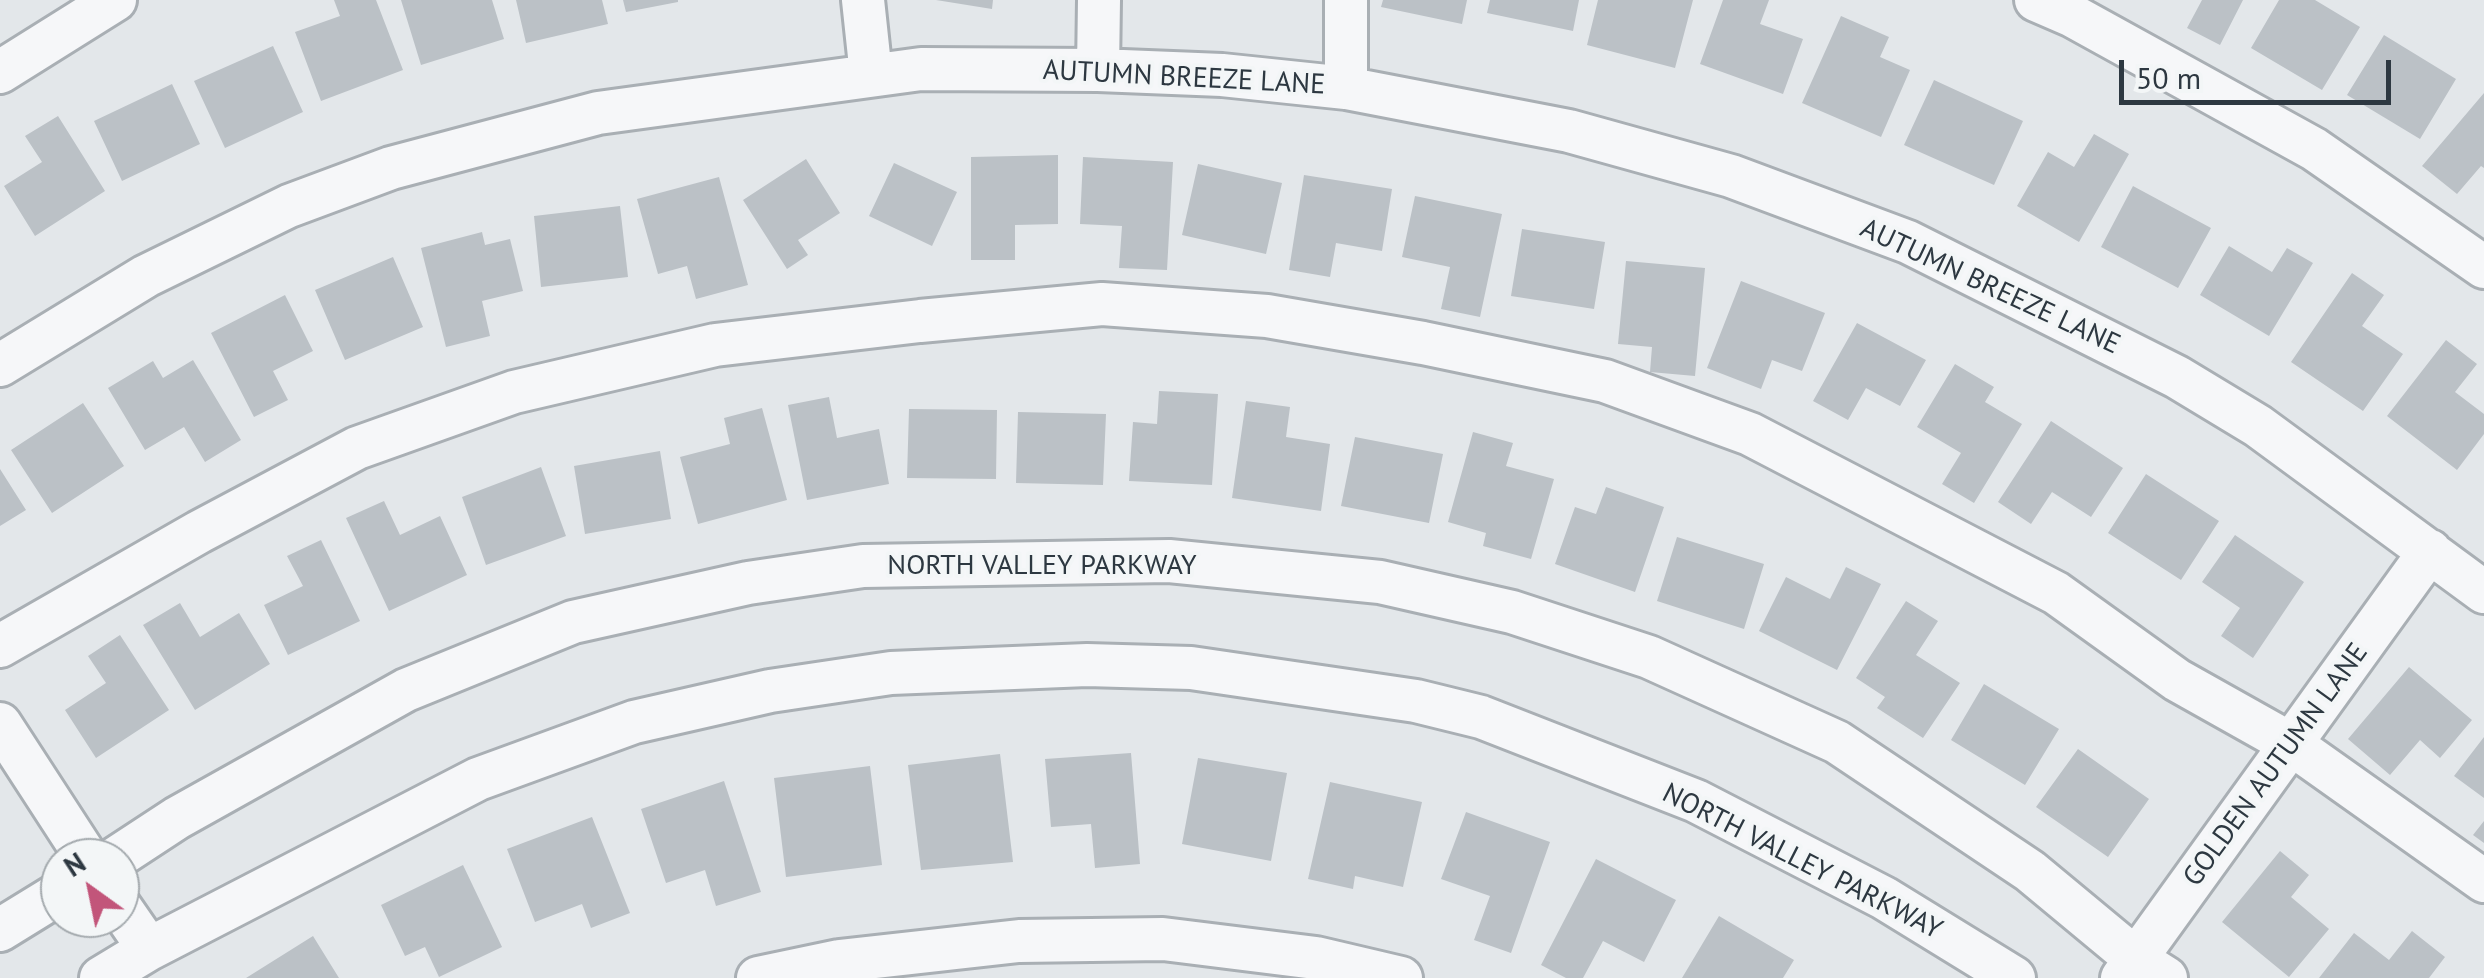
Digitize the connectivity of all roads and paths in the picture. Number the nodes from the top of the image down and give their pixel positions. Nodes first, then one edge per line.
1 (115, 0) edge
2 (863, 0) edge
3 (1099, 0) edge
4 (1346, 0) edge
5 (2036, 0) edge
6 (1098, 70) junction
7 (0, 72) edge
8 (871, 75) junction
9 (1346, 88) junction
10 (2484, 267) edge
11 (0, 365) edge
12 (2430, 551) junction
13 (2484, 592) edge
14 (0, 646) edge
15 (2, 733) edge
16 (2291, 744) junction
17 (73, 838) edge
18 (140, 842) edge
19 (2484, 881) edge
20 (40, 905) edge
21 (0, 930) edge
22 (140, 935) edge
23 (150, 949) junction
24 (2141, 972) edge
25 (101, 978) edge
26 (758, 978) edge
27 (1401, 978) edge
28 (2014, 978) edge

1 - 7 street
2 - 8 street
3 - 6 street
4 - 9 street
5 - 10 street
6 - 8 street, AUTUMN BREEZE LANE
6 - 9 street, AUTUMN BREEZE LANE
8 - 11 street, AUTUMN BREEZE LANE
9 - 12 street, AUTUMN BREEZE LANE
12 - 13 street, AUTUMN BREEZE LANE
12 - 16 street, GOLDEN AUTUMN LANE
14 - 16 street
15 - 17 street
16 - 19 street
16 - 24 street, GOLDEN AUTUMN LANE
18 - 24 street, NORTH VALLEY PARKWAY
20 - 21 street
22 - 23 street
23 - 25 street, NORTH VALLEY PARKWAY
23 - 28 street, NORTH VALLEY PARKWAY
26 - 27 street

